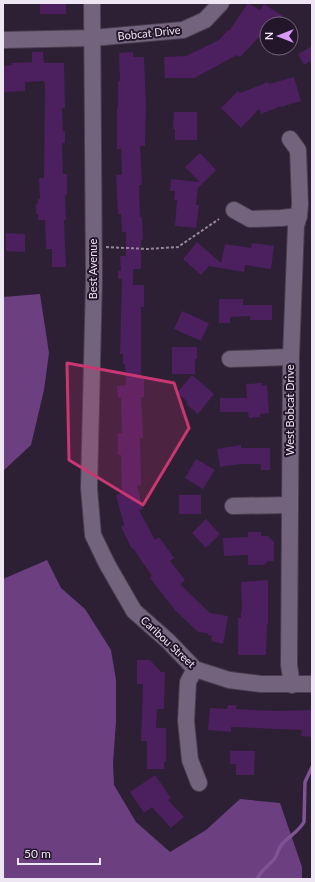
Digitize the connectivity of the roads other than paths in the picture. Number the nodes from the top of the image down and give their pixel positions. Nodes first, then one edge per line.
1 (92, 3) edge
2 (221, 3) edge
3 (92, 38) junction
4 (3, 40) edge
5 (290, 139) dead end
6 (234, 210) dead end
7 (299, 216) junction
8 (291, 357) junction
9 (230, 359) dead end
10 (290, 505) junction
11 (233, 506) dead end
12 (93, 535) joint
13 (195, 669) junction
14 (312, 684) edge
15 (292, 685) junction
16 (199, 783) dead end

1 - 3 street, Best Avenue
2 - 3 street, Bobcat Drive
3 - 4 street, Bobcat Drive
3 - 12 street, Best Avenue
5 - 7 street, West Bobcat Drive
6 - 7 street
7 - 8 street, West Bobcat Drive
8 - 9 street
8 - 10 street, West Bobcat Drive
10 - 11 street
10 - 15 street, West Bobcat Drive
12 - 13 street, Caribou Street
13 - 15 street, Caribou Street
13 - 16 street
14 - 15 street, Caribou Street

